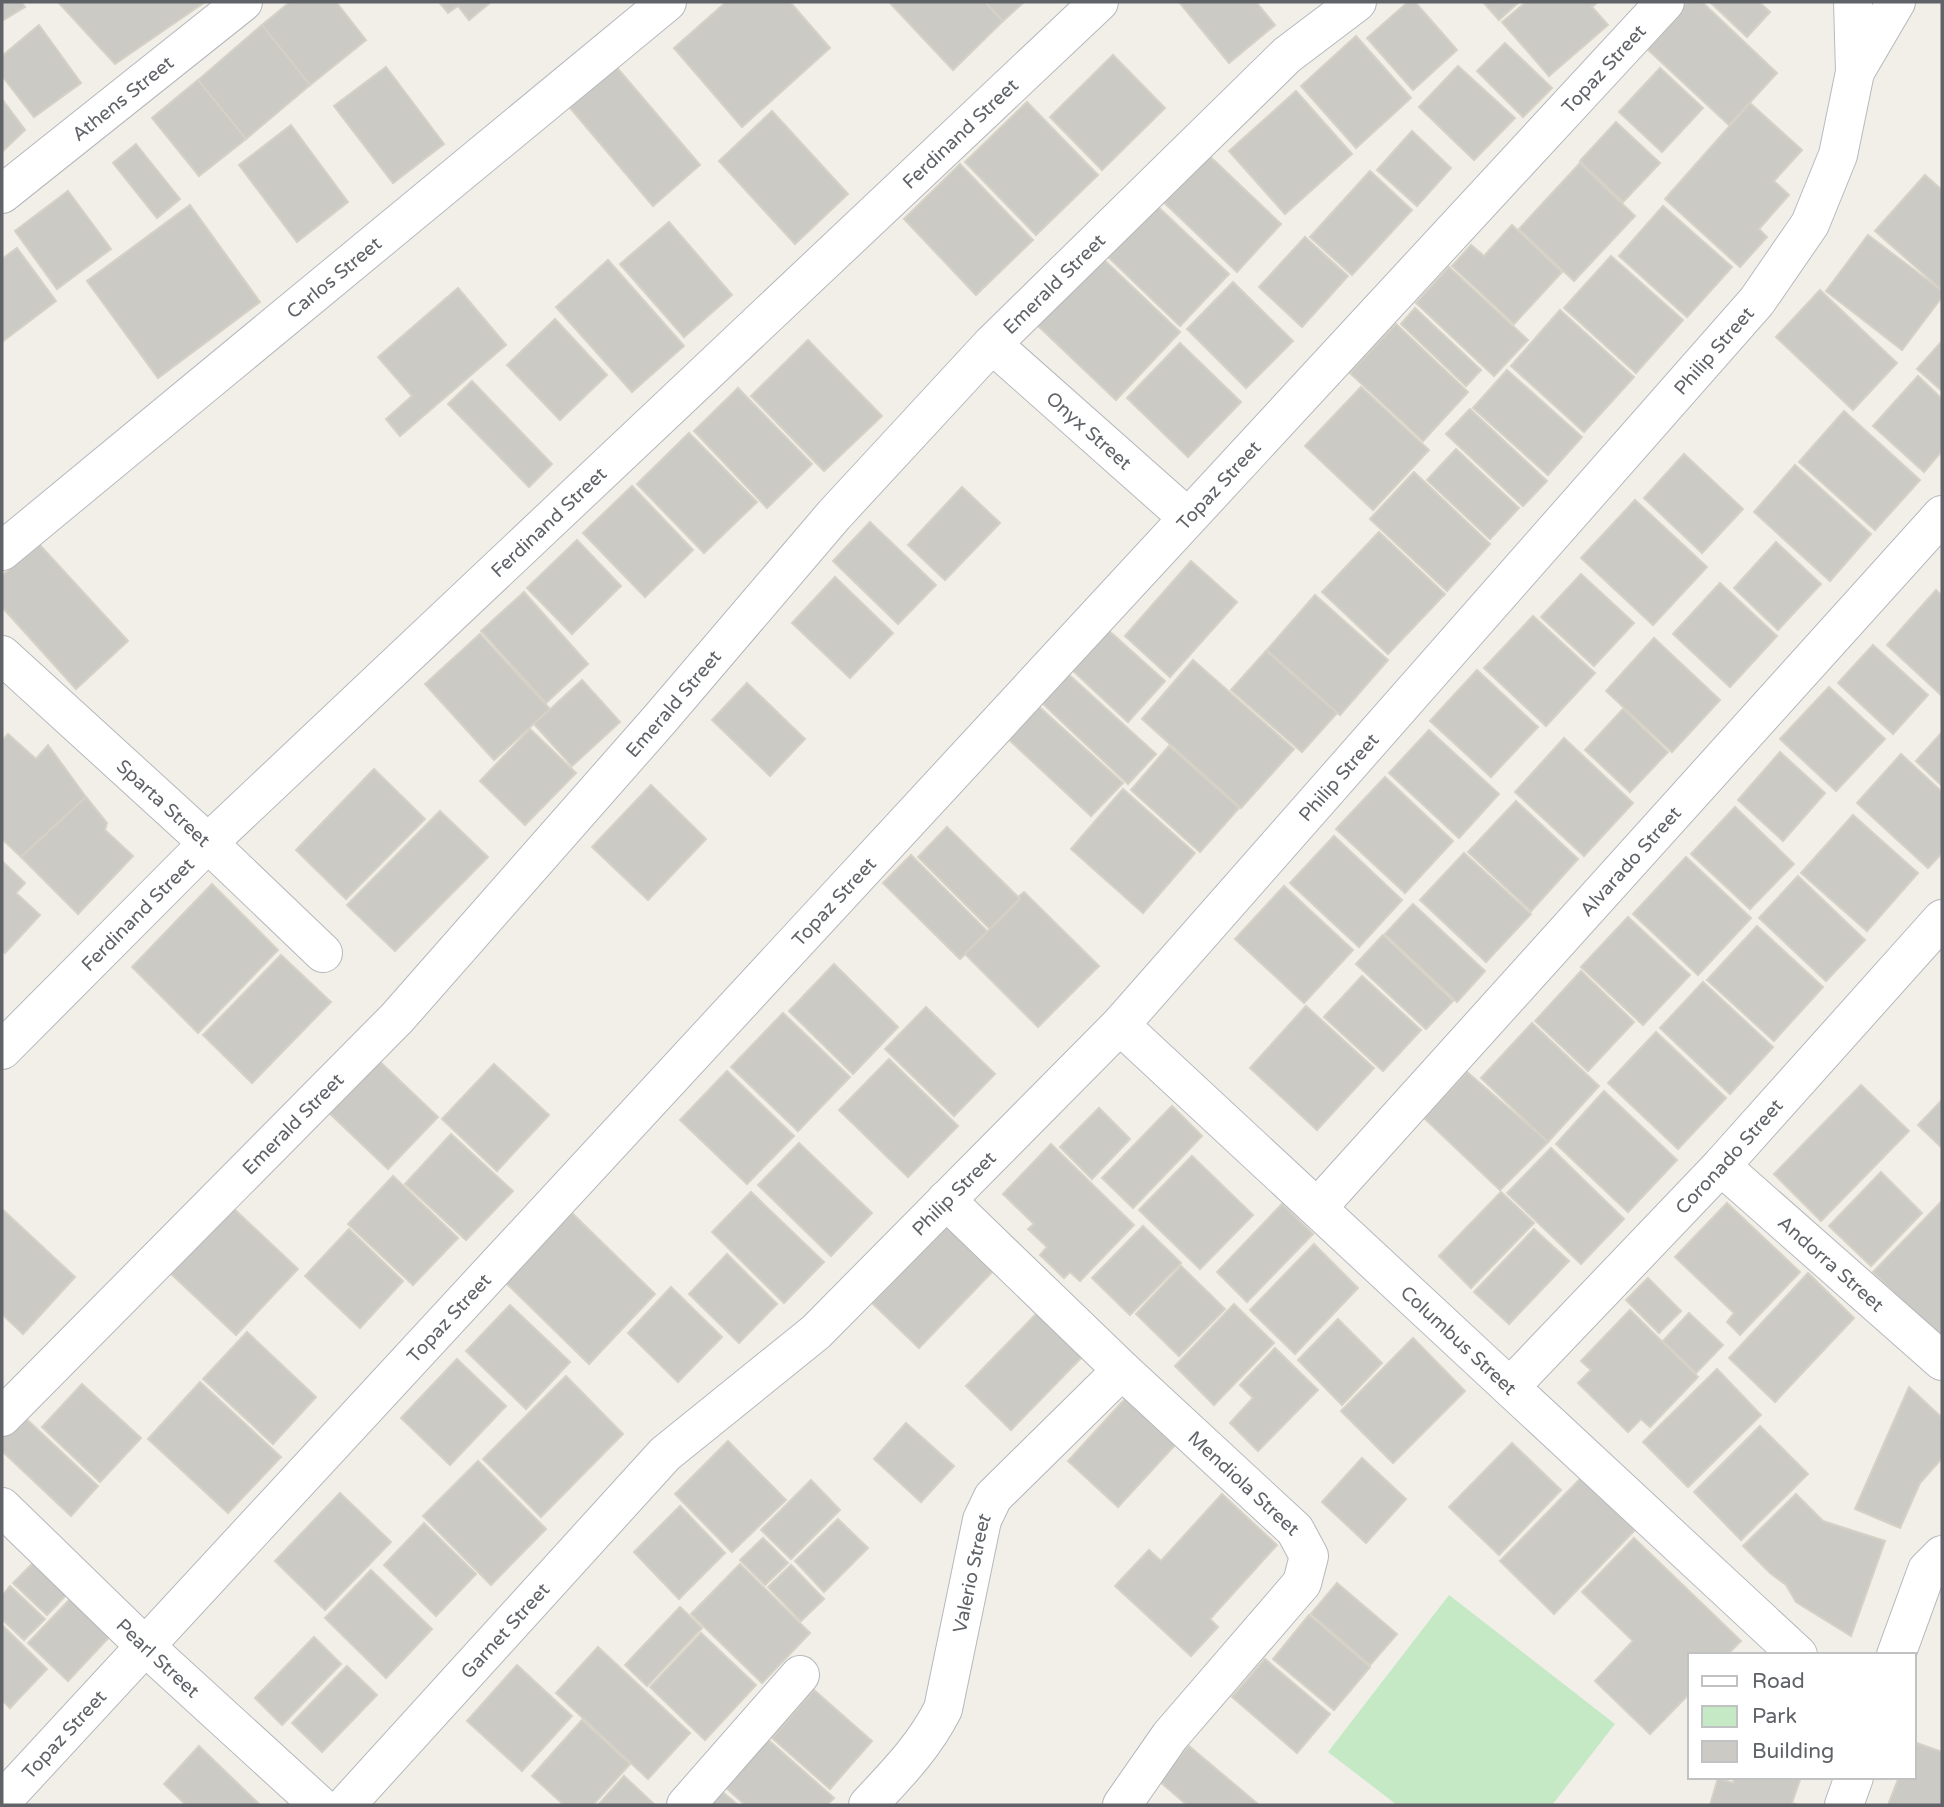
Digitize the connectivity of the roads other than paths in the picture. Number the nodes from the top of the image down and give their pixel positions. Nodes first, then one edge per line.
1 (243, 2) edge
2 (667, 2) edge
3 (1099, 2) edge
4 (1357, 2) edge
5 (1665, 2) edge
6 (1853, 2) edge
7 (1896, 2) edge
8 (1855, 72) junction
9 (2, 194) edge
10 (992, 344) junction
11 (1942, 515) edge
12 (1187, 516) junction
13 (2, 551) edge
14 (2, 655) edge
15 (208, 843) junction
16 (1939, 928) edge
17 (323, 953) dead end
18 (1120, 1025) junction
19 (2, 1050) edge
20 (1721, 1166) junction
21 (946, 1200) junction
22 (1318, 1207) junction
23 (1942, 1361) edge
24 (1122, 1370) junction
25 (1510, 1387) junction
26 (2, 1417) edge
27 (665, 1454) joint
28 (2, 1507) edge
29 (1942, 1555) edge
30 (146, 1647) junction
31 (1796, 1653) edge
32 (1897, 1653) edge
33 (800, 1675) dead end
34 (1853, 1779) edge
35 (2, 1801) edge
36 (319, 1805) edge
37 (346, 1805) edge
38 (686, 1805) edge
39 (868, 1805) edge
40 (1122, 1805) edge
41 (1844, 1805) edge

1 - 9 street, Athens Street
2 - 13 street, Carlos Street
3 - 15 street, Ferdinand Street
4 - 10 street, Emerald Street
5 - 12 street, Topaz Street
6 - 8 street, Philip Street
7 - 8 street
8 - 18 street, Philip Street
10 - 12 street, Onyx Street
10 - 26 street, Emerald Street
11 - 22 street, Alvarado Street
12 - 30 street, Topaz Street
14 - 15 street, Sparta Street
15 - 17 street, Sparta Street
15 - 19 street, Ferdinand Street
16 - 20 street, Coronado Street
18 - 21 street, Philip Street
18 - 22 street, Columbus Street
20 - 23 street, Andorra Street
20 - 25 street, Coronado Street
21 - 24 street, Mendiola Street
21 - 27 street, Philip Street
22 - 25 street, Columbus Street
24 - 39 street, Valerio Street
24 - 40 street, Mendiola Street
25 - 31 street, Columbus Street
27 - 37 street, Garnet Street
28 - 30 street, Pearl Street
29 - 32 street
30 - 35 street, Topaz Street
30 - 36 street, Pearl Street
33 - 38 street
34 - 41 street

